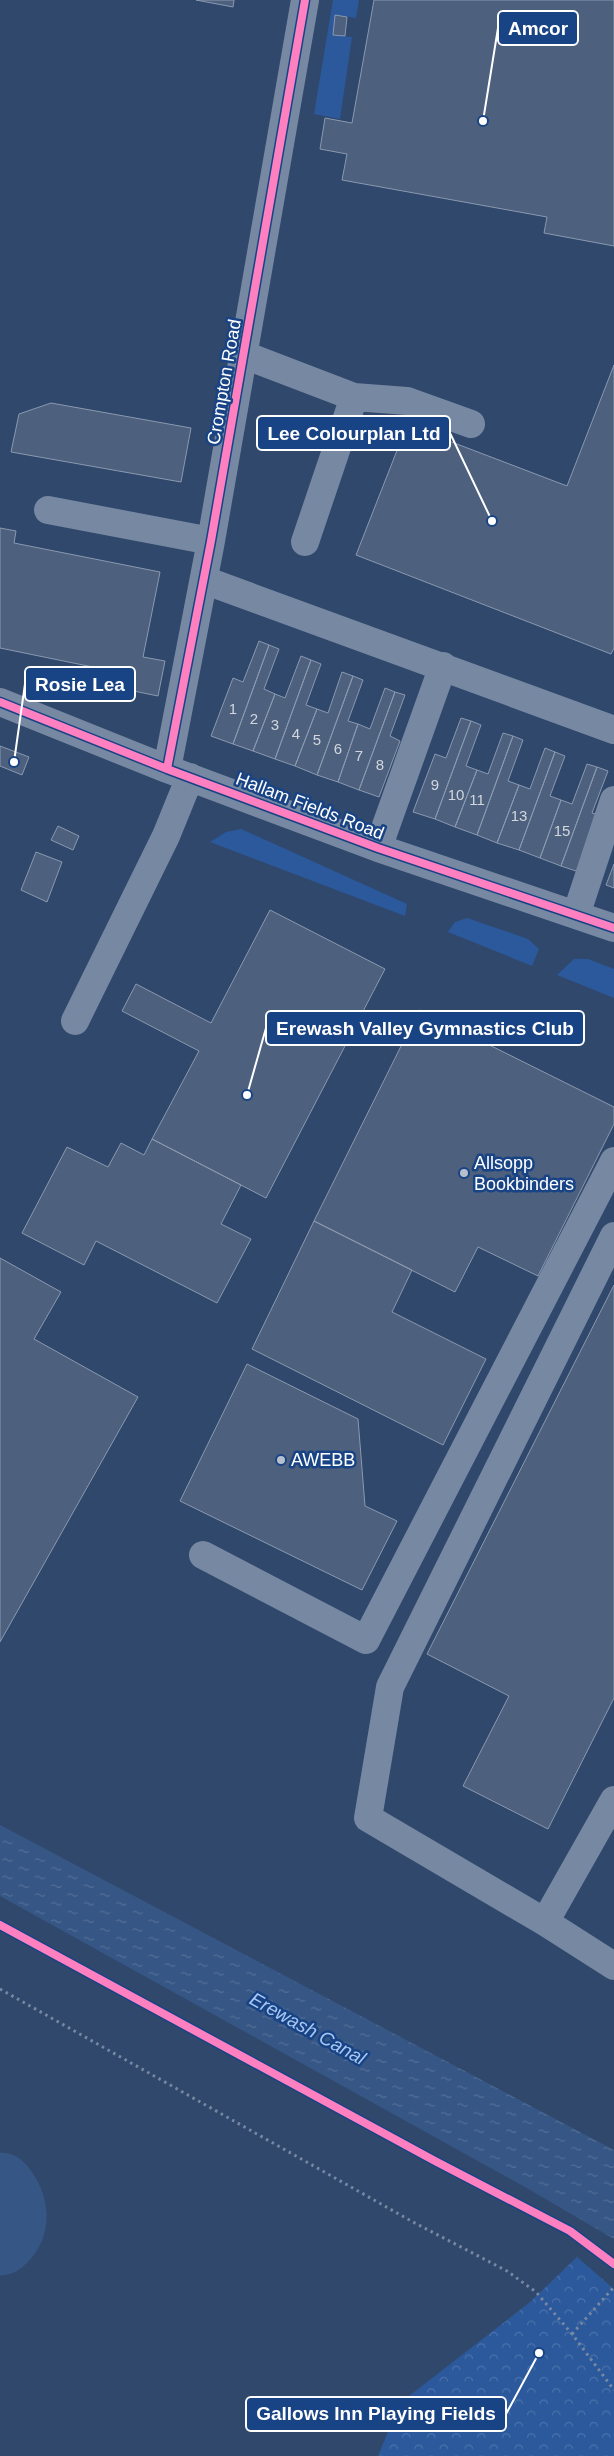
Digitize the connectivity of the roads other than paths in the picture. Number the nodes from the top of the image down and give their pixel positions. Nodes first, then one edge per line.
1 (305, 0) edge
2 (244, 355) junction
3 (354, 397) junction
4 (471, 424) dead end
5 (48, 510) dead end
6 (211, 541) junction
7 (305, 542) dead end
8 (204, 580) junction
9 (443, 666) junction
10 (0, 702) edge
11 (614, 730) edge
12 (178, 773) junction
13 (614, 800) edge
14 (378, 848) junction
15 (576, 915) junction
16 (614, 928) edge
17 (76, 1021) dead end
18 (614, 1161) edge
19 (614, 1236) edge
20 (203, 1555) dead end
21 (614, 1800) edge
22 (544, 1922) junction
23 (614, 1966) edge

1 - 2 street, Crompton Road
2 - 3 street
2 - 6 street, Crompton Road
3 - 4 street
3 - 7 street
5 - 6 street
6 - 8 street, Crompton Road
8 - 9 street
8 - 12 street, Crompton Road
9 - 11 street
9 - 14 street
10 - 12 street, Hallam Fields Road
12 - 14 street, Hallam Fields Road
12 - 17 street, Crompton Road
13 - 15 street
14 - 15 street, Hallam Fields Road
15 - 16 street, Hallam Fields Road
18 - 20 street
19 - 22 street
21 - 22 street
22 - 23 street

